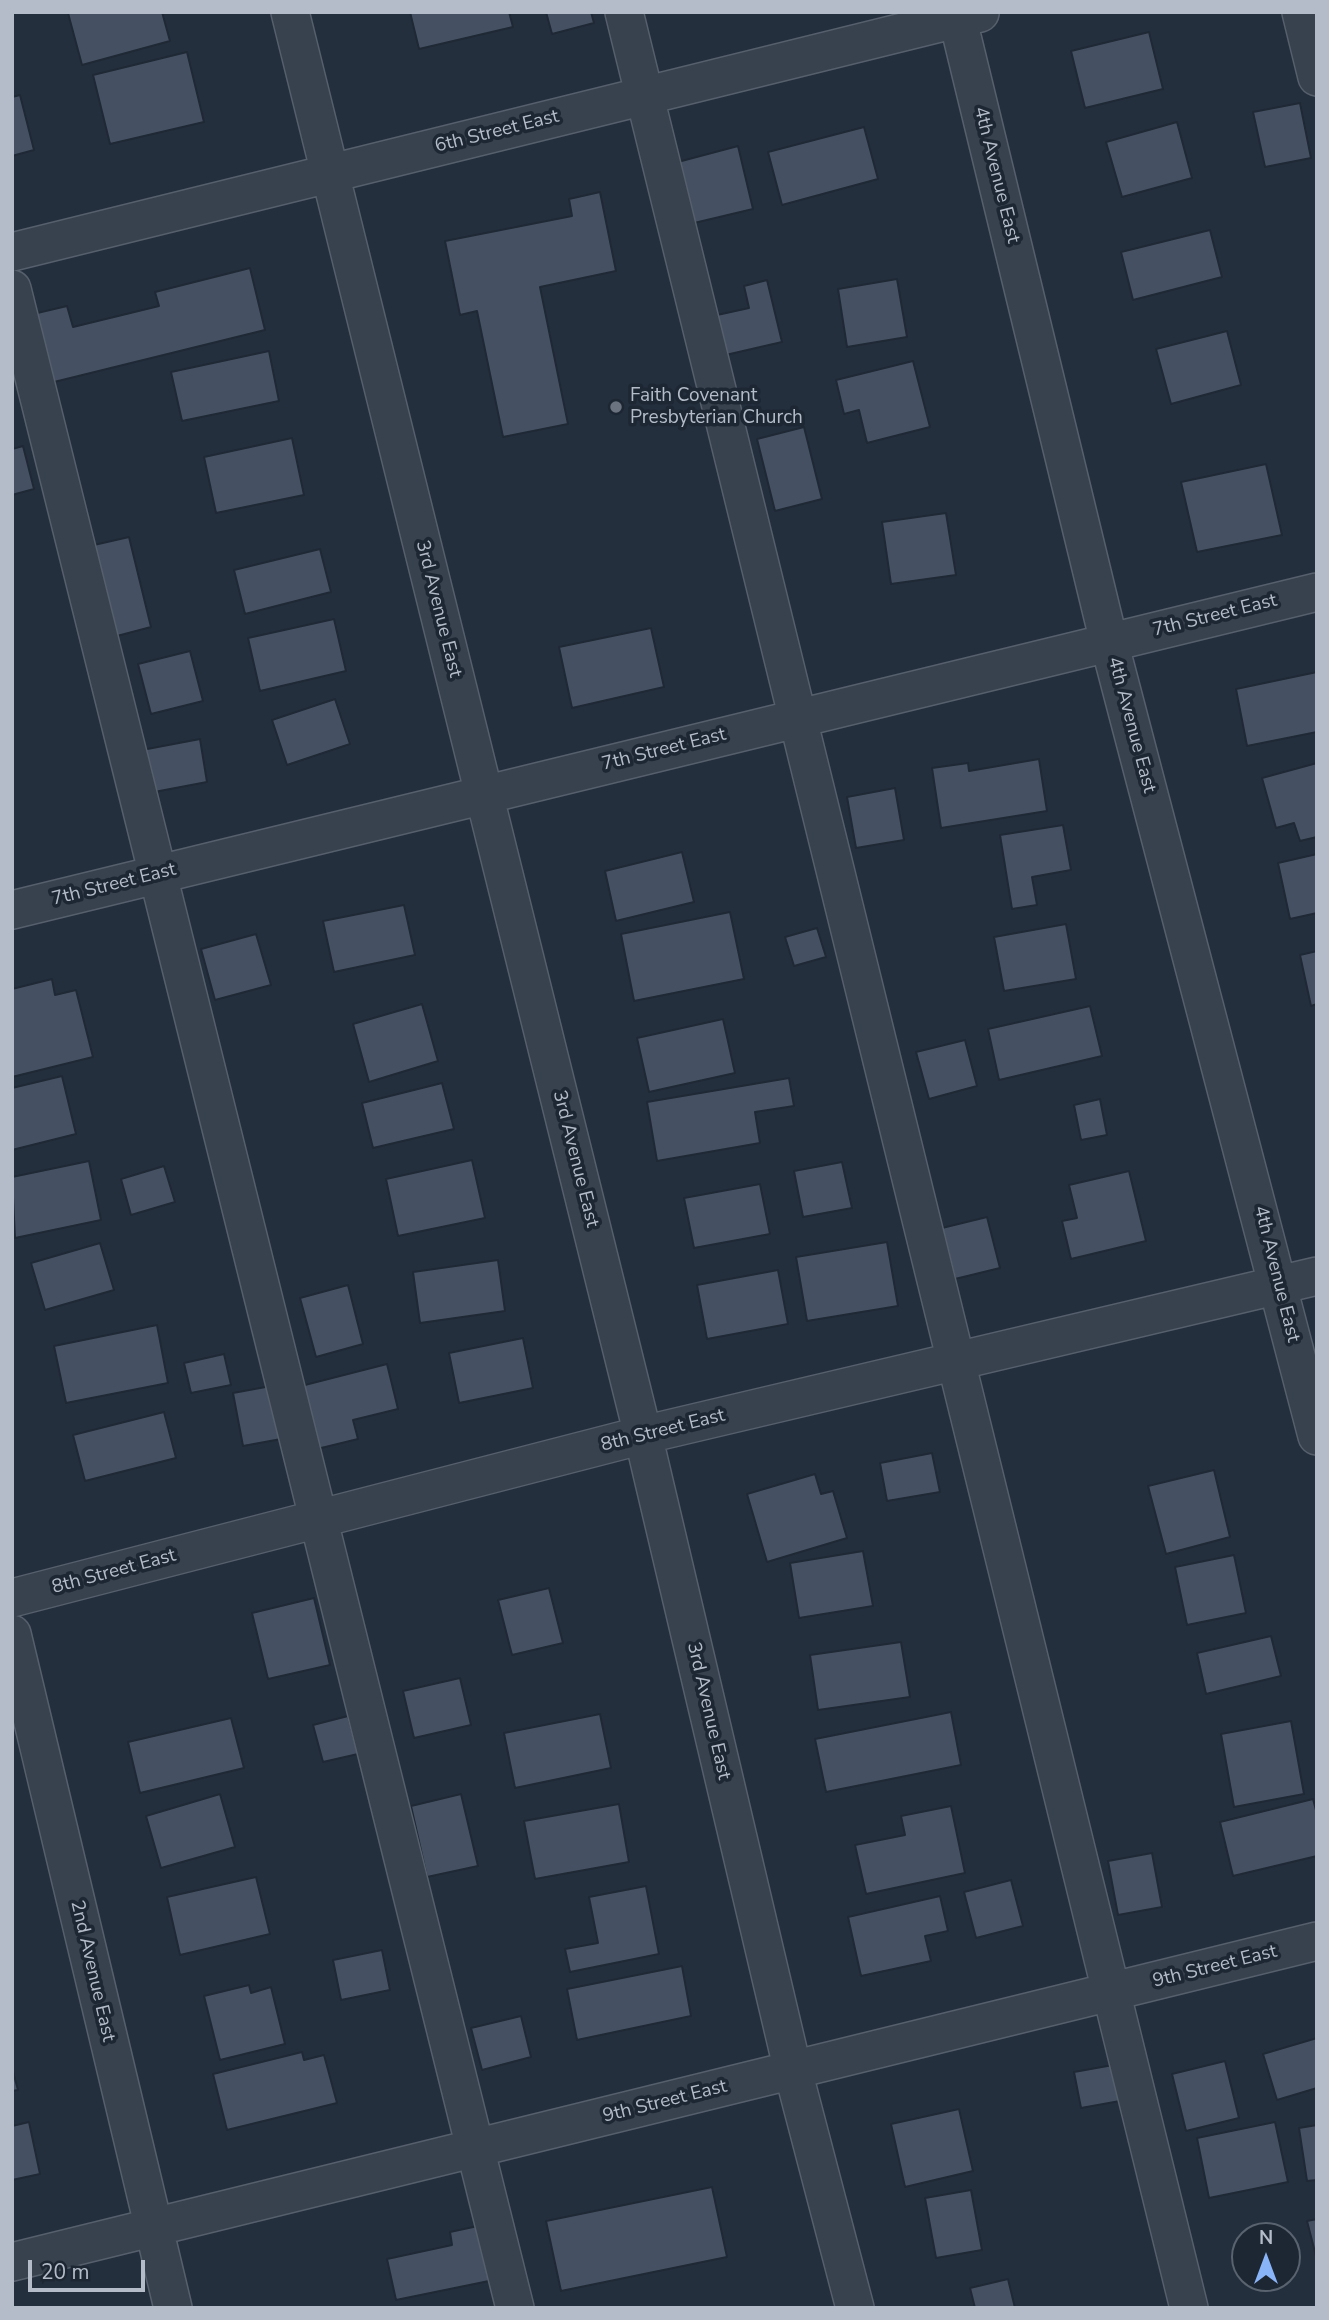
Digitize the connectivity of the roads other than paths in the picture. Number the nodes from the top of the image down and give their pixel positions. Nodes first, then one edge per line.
1 (290, 12) edge
2 (624, 12) edge
3 (1301, 12) edge
4 (965, 14) edge
5 (1317, 77) edge
6 (645, 95) junction
7 (328, 173) junction
8 (12, 252) edge
9 (12, 289) edge
10 (1317, 592) edge
11 (1109, 642) junction
12 (797, 718) junction
13 (485, 794) junction
14 (158, 874) junction
15 (12, 909) edge
16 (1317, 1276) edge
17 (1279, 1285) junction
18 (954, 1362) junction
19 (643, 1435) junction
20 (1317, 1436) edge
21 (320, 1518) junction
22 (12, 1598) edge
23 (12, 1634) edge
24 (1317, 1941) edge
25 (1110, 1993) junction
26 (793, 2071) junction
27 (478, 2148) junction
28 (152, 2228) junction
29 (12, 2262) edge
30 (173, 2308) edge
31 (516, 2308) edge
32 (855, 2308) edge
33 (1189, 2308) edge

1 - 7 street, 3rd Avenue East
2 - 6 street
3 - 5 street
4 - 6 street, 6th Street East
4 - 11 street, 4th Avenue East
6 - 7 street, 6th Street East
6 - 12 street
7 - 8 street, 6th Street East
7 - 13 street, 3rd Avenue East
9 - 14 street
10 - 11 street, 7th Street East
11 - 12 street, 7th Street East
11 - 17 street, 4th Avenue East
12 - 13 street, 7th Street East
12 - 18 street
13 - 14 street, 7th Street East
13 - 19 street, 3rd Avenue East
14 - 15 street, 7th Street East
14 - 21 street
16 - 17 street, 8th Street East
17 - 18 street, 8th Street East
17 - 20 street, 4th Avenue East
18 - 19 street, 8th Street East
18 - 25 street
19 - 21 street, 8th Street East
19 - 26 street, 3rd Avenue East
21 - 22 street, 8th Street East
21 - 27 street
23 - 28 street, 2nd Avenue East
24 - 25 street, 9th Street East
25 - 26 street, 9th Street East
25 - 33 street
26 - 27 street, 9th Street East
26 - 32 street, 3rd Avenue East
27 - 28 street, 9th Street East
27 - 31 street
28 - 29 street, 9th Street East
28 - 30 street, 2nd Avenue East

